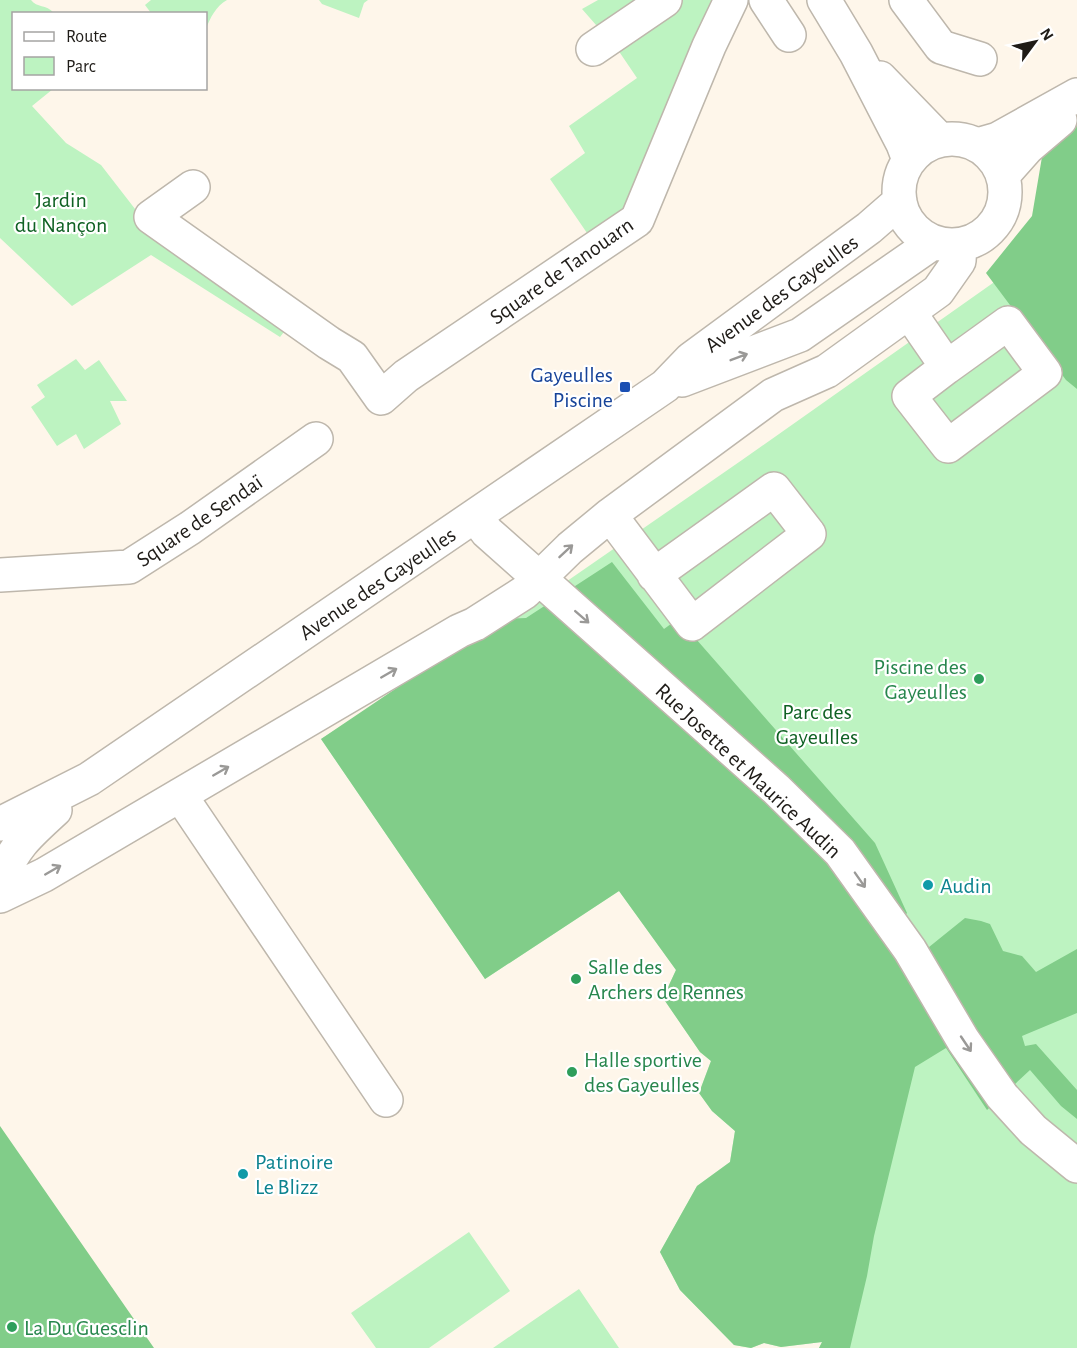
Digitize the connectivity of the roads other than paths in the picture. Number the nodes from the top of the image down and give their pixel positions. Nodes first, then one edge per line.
1 (665, 0) edge
2 (731, 0) edge
3 (766, 0) edge
4 (824, 0) edge
5 (906, 0) edge
6 (789, 36) dead end
7 (593, 49) dead end
8 (856, 52) junction
9 (980, 59) dead end
10 (1077, 95) edge
11 (1077, 105) edge
12 (940, 140) junction
13 (977, 145) junction
14 (909, 160) junction
15 (1002, 175) junction
16 (193, 187) dead end
17 (900, 201) junction
18 (947, 244) junction
19 (909, 312) junction
20 (947, 367) dead end
21 (665, 386) junction
22 (316, 439) dead end
23 (610, 515) junction
24 (475, 516) junction
25 (0, 574) edge
26 (654, 575) dead end
27 (539, 577) junction
28 (89, 779) junction
29 (180, 795) junction
30 (0, 825) edge
31 (0, 876) edge
32 (0, 886) edge
33 (0, 896) edge
34 (386, 1100) dead end
35 (1077, 1166) edge

1 - 7 street
2 - 16 street, Square de Tanouarn
3 - 6 street
4 - 8 street
5 - 9 street
8 - 12 street
8 - 14 street
10 - 13 street
11 - 15 street
12 - 13 street
12 - 14 street
13 - 15 street
14 - 17 street
15 - 18 street, Avenue des Gayeulles
17 - 18 street
17 - 21 street, Avenue des Gayeulles
18 - 19 street
21 -> 18 street, Avenue des Gayeulles
19 - 20 street
19 - 23 street
21 - 24 street, Avenue des Gayeulles
22 - 25 street, Square de Sendaï
23 - 26 street
27 -> 23 street
24 - 27 street, Rue Josette et Maurice Audin
24 - 28 street, Avenue des Gayeulles
29 -> 27 street
27 -> 35 street, Rue Josette et Maurice Audin
28 - 30 street, Avenue des Gayeulles
28 - 31 street, Avenue des Gayeulles
33 -> 29 street
29 - 34 street
31 - 32 street, Avenue des Gayeulles

